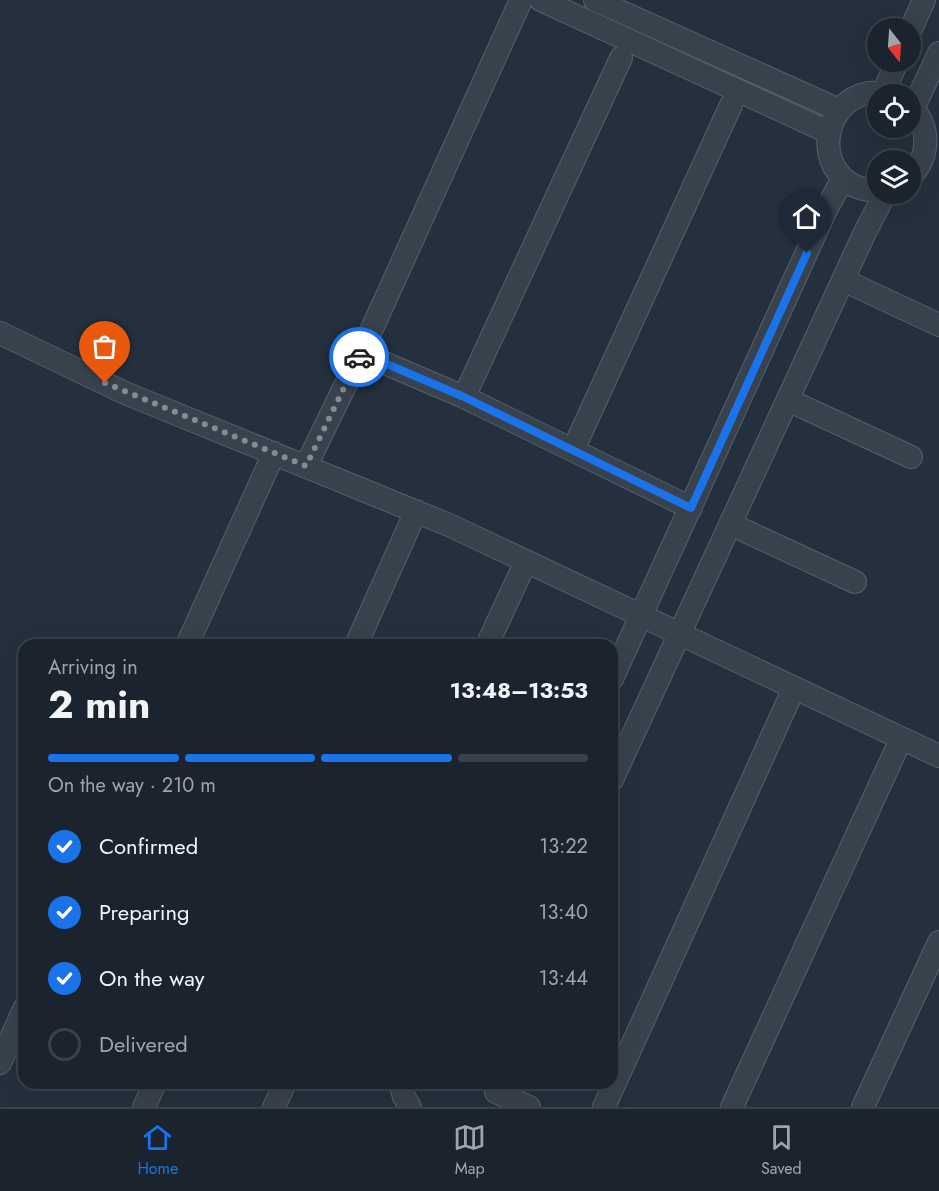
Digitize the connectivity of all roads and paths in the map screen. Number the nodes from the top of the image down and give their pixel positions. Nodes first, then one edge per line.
1 (521, 0) edge
2 (541, 0) edge
3 (595, 0) edge
4 (924, 0) edge
5 (916, 18) edge
6 (939, 53) edge
7 (621, 57) dead end
8 (921, 89) edge
9 (867, 94) edge
10 (731, 105) dead end
11 (839, 110) junction
12 (921, 124) edge
13 (828, 132) junction
14 (924, 170) edge
15 (843, 178) junction
16 (867, 189) edge
17 (880, 204) edge
18 (843, 280) junction
19 (939, 325) edge
20 (0, 333) edge
21 (361, 353) junction
22 (464, 397) junction
23 (788, 399) junction
24 (573, 450) junction
25 (274, 453) junction
26 (911, 456) dead end
27 (306, 466) junction
28 (691, 508) junction
29 (416, 511) junction
30 (730, 524) junction
31 (526, 561) junction
32 (855, 582) dead end
33 (642, 616) junction
34 (680, 634) junction
35 (190, 639) edge
36 (359, 639) edge
37 (490, 639) edge
38 (618, 666) edge
39 (794, 688) junction
40 (902, 739) junction
41 (939, 756) edge
42 (618, 767) edge
43 (939, 942) edge
44 (18, 1022) edge
45 (0, 1063) edge
46 (618, 1076) edge
47 (152, 1089) edge
48 (282, 1089) edge
49 (402, 1089) edge
50 (612, 1089) edge
51 (494, 1094) edge
52 (144, 1107) edge
53 (274, 1107) edge
54 (410, 1107) edge
55 (529, 1107) edge
56 (604, 1107) edge
57 (732, 1107) edge
58 (863, 1107) edge

1 - 21 street
2 - 13 street
3 - 11 street
4 - 5 street
6 - 8 street
7 - 22 street
9 - 11 street
10 - 24 street
11 - 13 street
12 - 14 street
13 - 15 street
15 - 16 street
15 - 28 street
17 - 18 street
18 - 19 street
18 - 23 street
20 - 25 street
21 - 22 street
21 - 27 street
22 - 24 street
23 - 26 street
23 - 30 street
24 - 28 street
25 - 27 street
25 - 35 street
27 - 29 street
28 - 33 street
29 - 31 street
29 - 36 street
30 - 32 street
30 - 34 street
31 - 33 street
31 - 37 street
33 - 34 street
33 - 38 street
34 - 39 street
34 - 42 street
39 - 40 street
39 - 46 street
40 - 41 street
40 - 57 street
43 - 58 street
44 - 45 street
47 - 52 street
48 - 53 street
49 - 54 street
50 - 56 street
51 - 55 street

